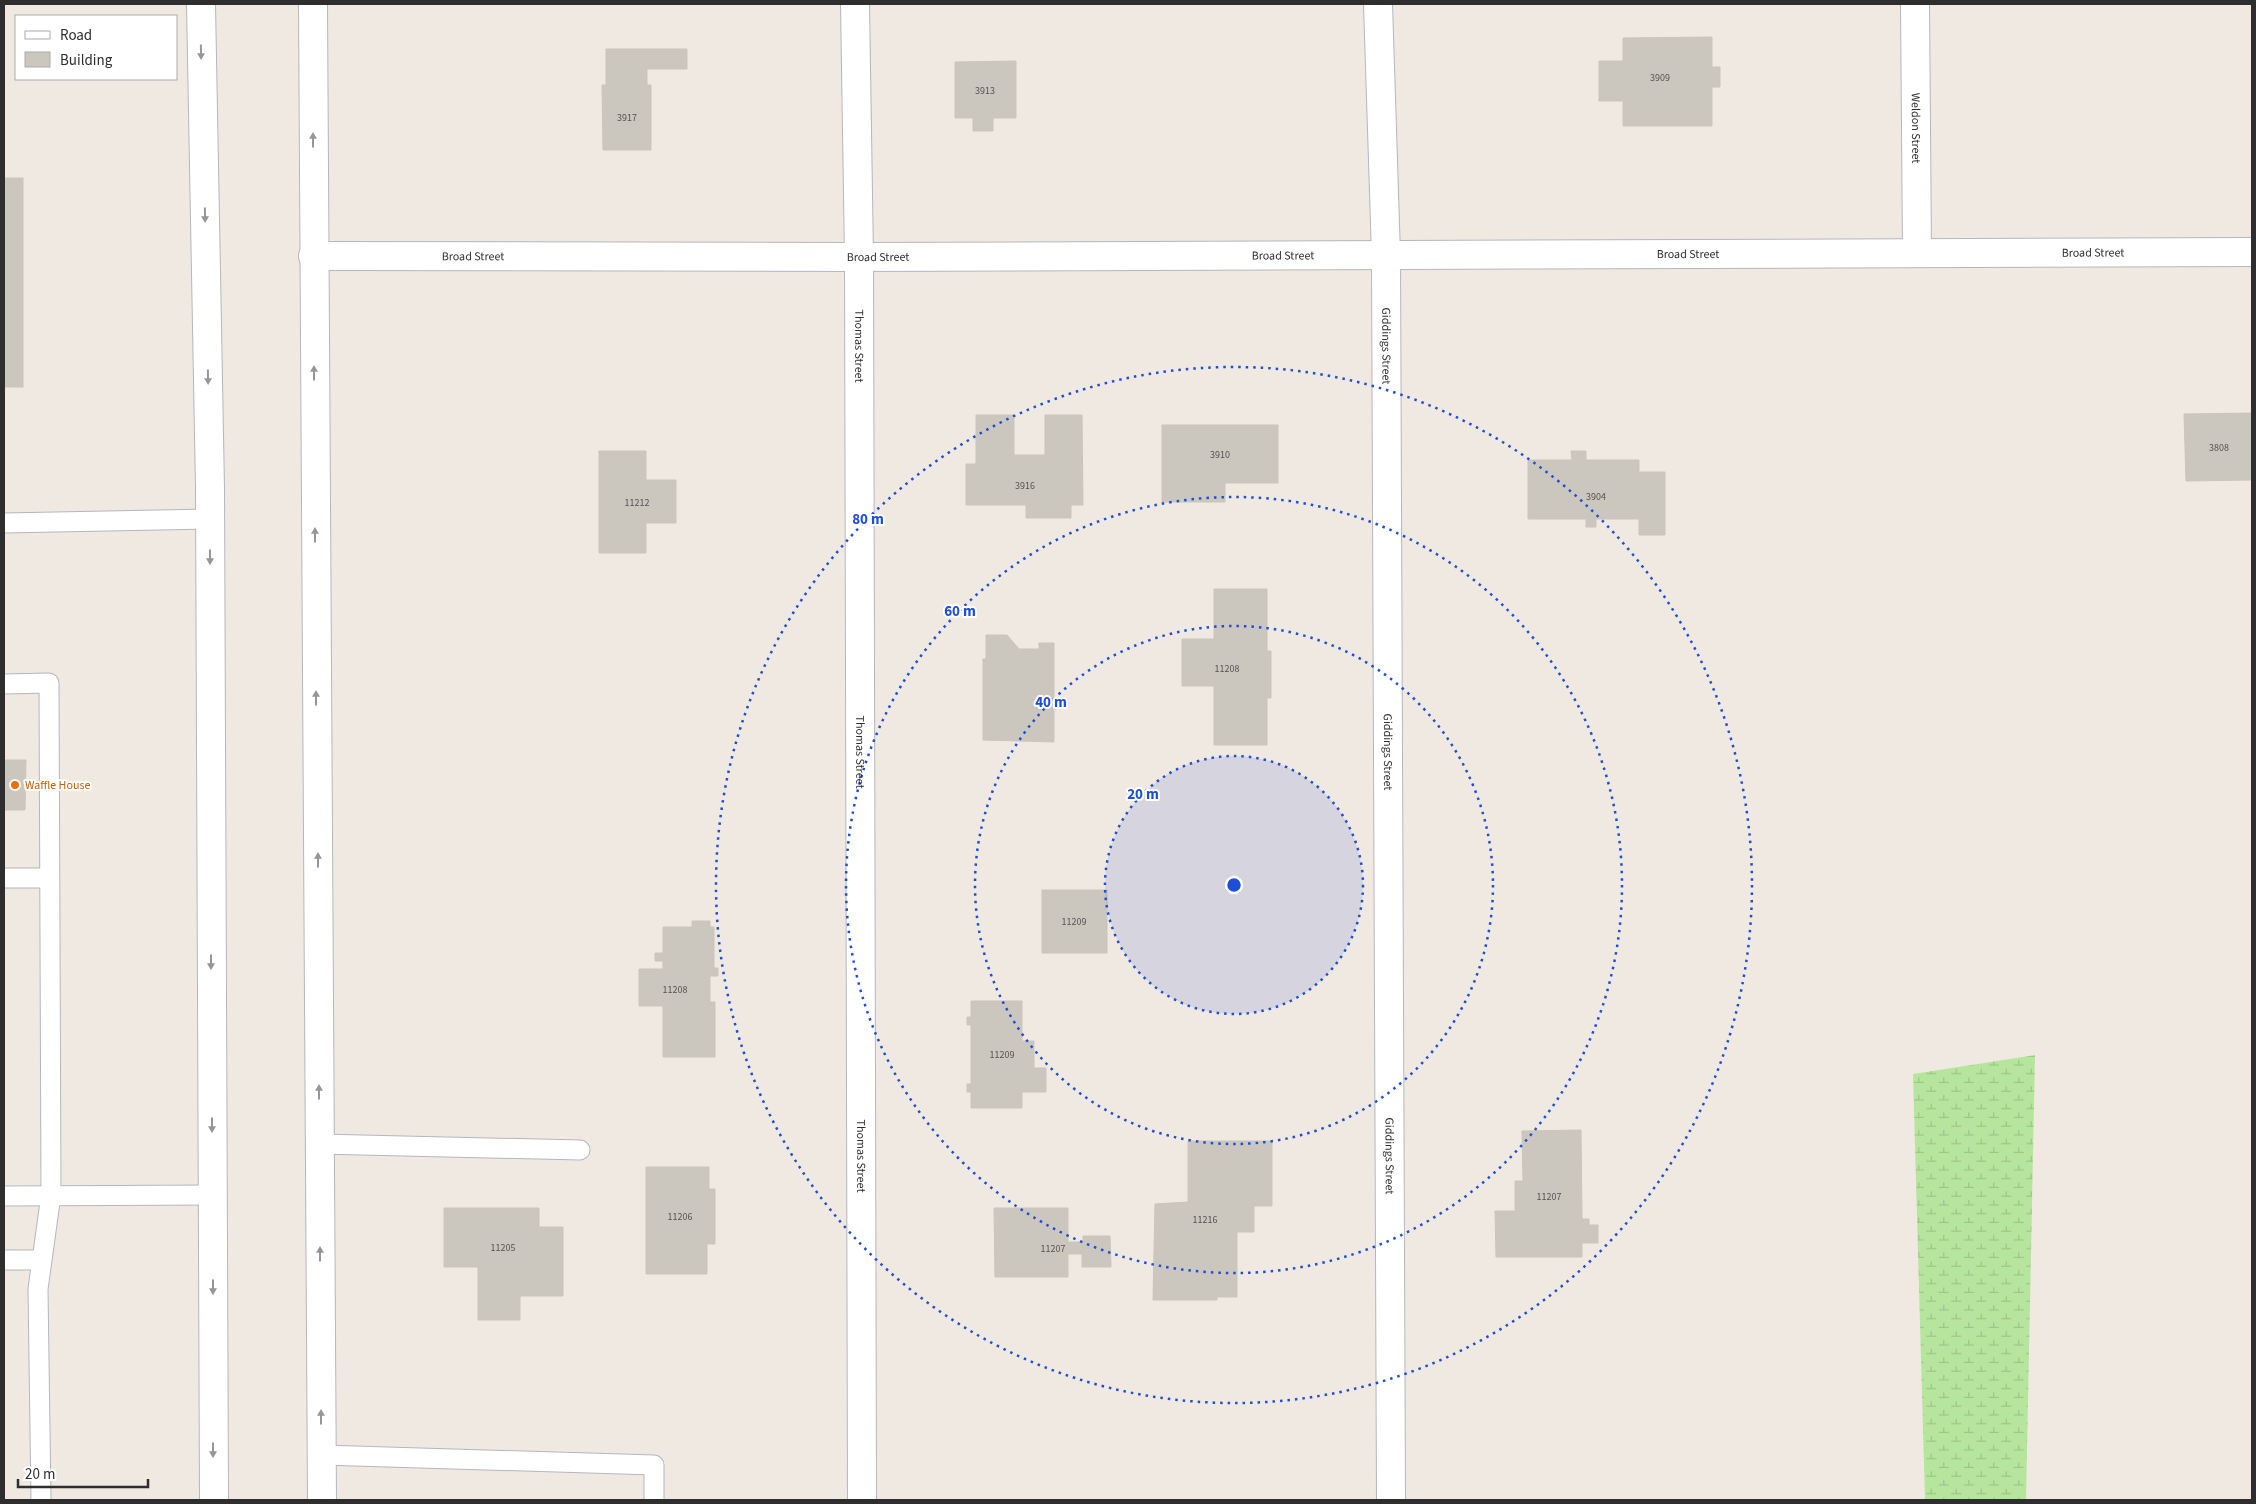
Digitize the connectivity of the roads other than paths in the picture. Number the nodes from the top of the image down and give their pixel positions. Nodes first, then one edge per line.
1 (200, 4) edge
2 (313, 4) edge
3 (855, 4) edge
4 (1378, 4) edge
5 (1915, 4) edge
6 (2252, 252) edge
7 (1917, 253) junction
8 (1386, 255) junction
9 (313, 256) junction
10 (859, 256) junction
11 (210, 520) junction
12 (4, 523) edge
13 (4, 684) edge
14 (4, 878) edge
15 (49, 878) junction
16 (320, 1144) junction
17 (580, 1150) dead end
18 (213, 1195) junction
19 (4, 1196) edge
20 (50, 1196) junction
21 (4, 1260) edge
22 (41, 1260) junction
23 (322, 1455) junction
24 (41, 1500) edge
25 (214, 1500) edge
26 (322, 1500) edge
27 (654, 1500) edge
28 (862, 1500) edge
29 (1390, 1500) edge

1 -> 11 street
9 -> 2 street
3 - 10 street, Thomas Street
4 - 8 street, Giddings Street
5 - 7 street, Weldon Street
6 - 7 street, Broad Street
7 - 8 street, Broad Street
8 - 10 street, Broad Street
8 - 29 street, Giddings Street
9 - 10 street, Broad Street
16 -> 9 street
10 - 28 street, Thomas Street
11 - 12 lane
11 -> 18 street
13 - 15 lane
14 - 15 lane
15 - 20 lane
16 - 17 lane
23 -> 16 street
18 - 20 lane
18 -> 25 street
19 - 20 lane
20 - 22 lane
21 - 22 lane
22 - 24 lane
23 - 26 street
23 - 27 lane

